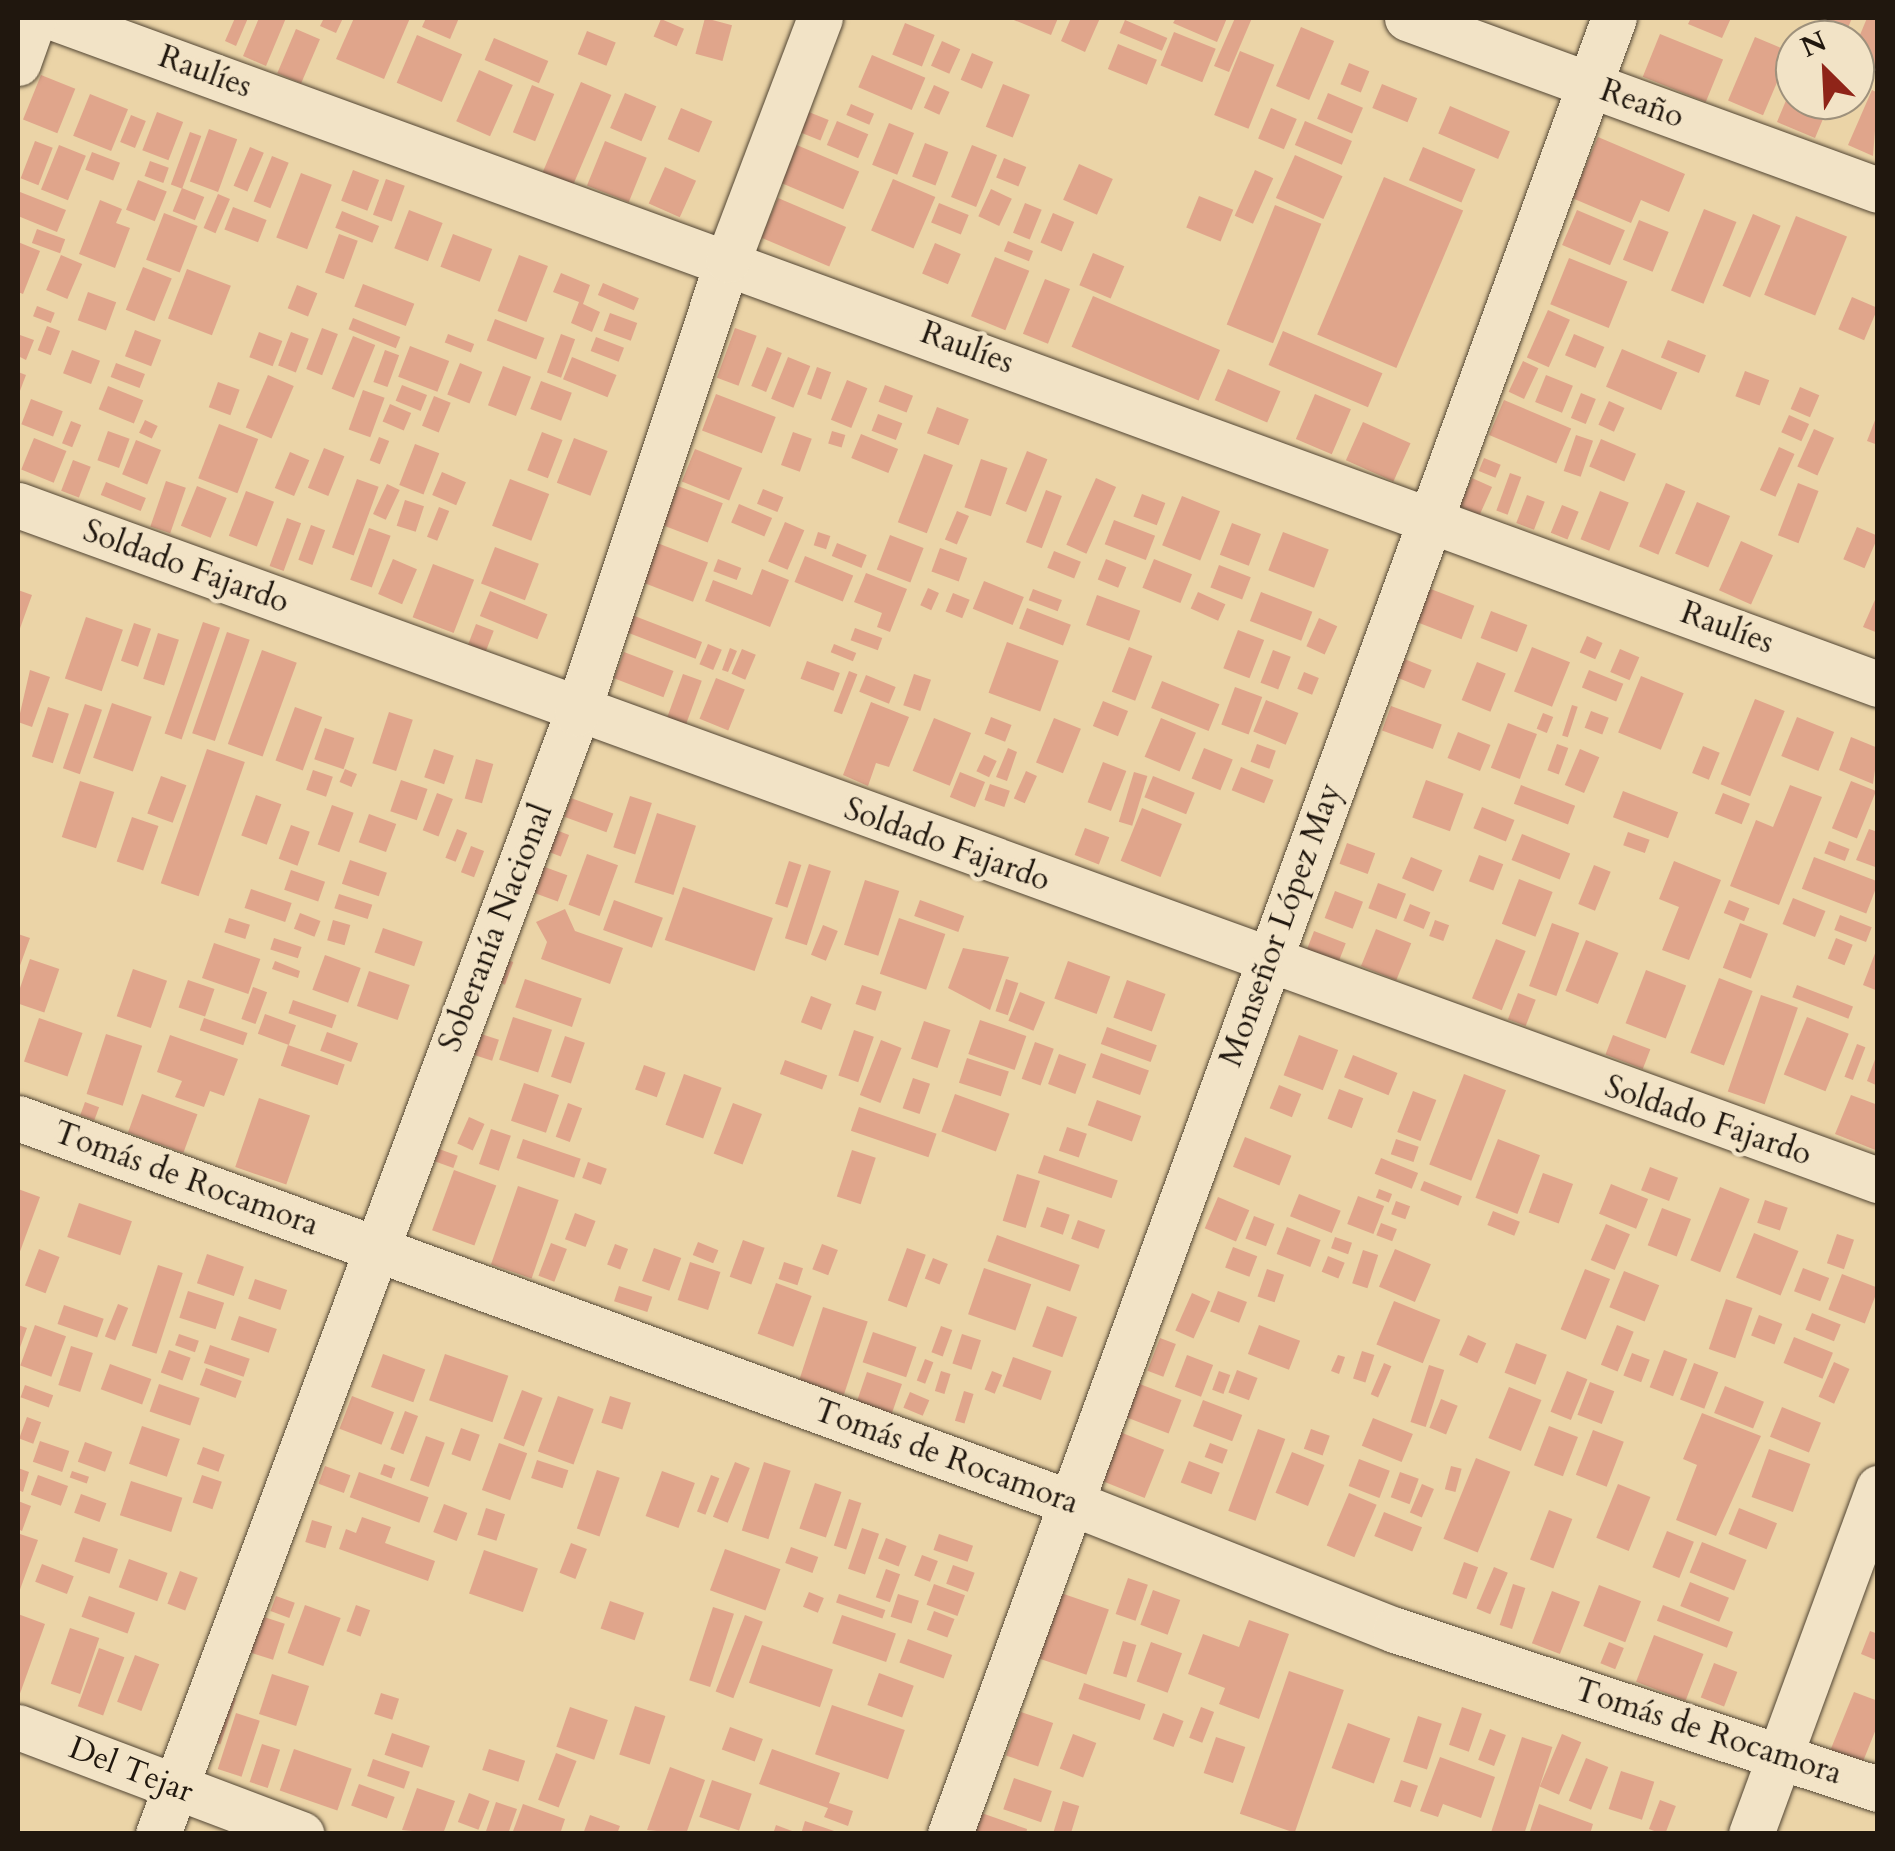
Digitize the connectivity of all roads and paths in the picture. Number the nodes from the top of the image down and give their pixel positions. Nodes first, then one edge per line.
1 (34, 18) edge
2 (54, 18) edge
3 (820, 18) edge
4 (1407, 18) edge
5 (1614, 18) edge
6 (18, 63) edge
7 (1590, 84) junction
8 (1878, 190) edge
9 (728, 260) junction
10 (18, 505) edge
11 (1427, 518) junction
12 (1878, 684) edge
13 (577, 712) junction
14 (1268, 961) junction
15 (18, 1118) edge
16 (1878, 1180) edge
17 (376, 1248) junction
18 (1878, 1488) edge
19 (1072, 1503) junction
20 (18, 1727) edge
21 (1780, 1752) junction
22 (174, 1787) junction
23 (1878, 1789) edge
24 (158, 1834) edge
25 (301, 1834) edge
26 (950, 1834) edge
27 (1751, 1834) edge

1 - 6 street
2 - 9 street, Raulíes
3 - 9 street, Soberanía Nacional
4 - 7 street, Reaño
5 - 7 street, Monseñor López May
7 - 8 street, Reaño
7 - 11 street, Monseñor López May
9 - 11 street, Raulíes
9 - 13 street, Soberanía Nacional
10 - 13 street, Soldado Fajardo
11 - 12 street, Raulíes
11 - 14 street, Monseñor López May
13 - 14 street, Soldado Fajardo
13 - 17 street, Soberanía Nacional
14 - 16 street, Soldado Fajardo
14 - 19 street, Monseñor López May
15 - 17 street, Tomás de Rocamora
17 - 19 street, Tomás de Rocamora
17 - 22 street, Soberanía Nacional
18 - 21 street
19 - 21 street, Tomás de Rocamora
19 - 26 street, Monseñor López May
20 - 22 street, Del Tejar
21 - 23 street, Tomás de Rocamora
21 - 27 street
22 - 24 street, Soberanía Nacional
22 - 25 street, Del Tejar

